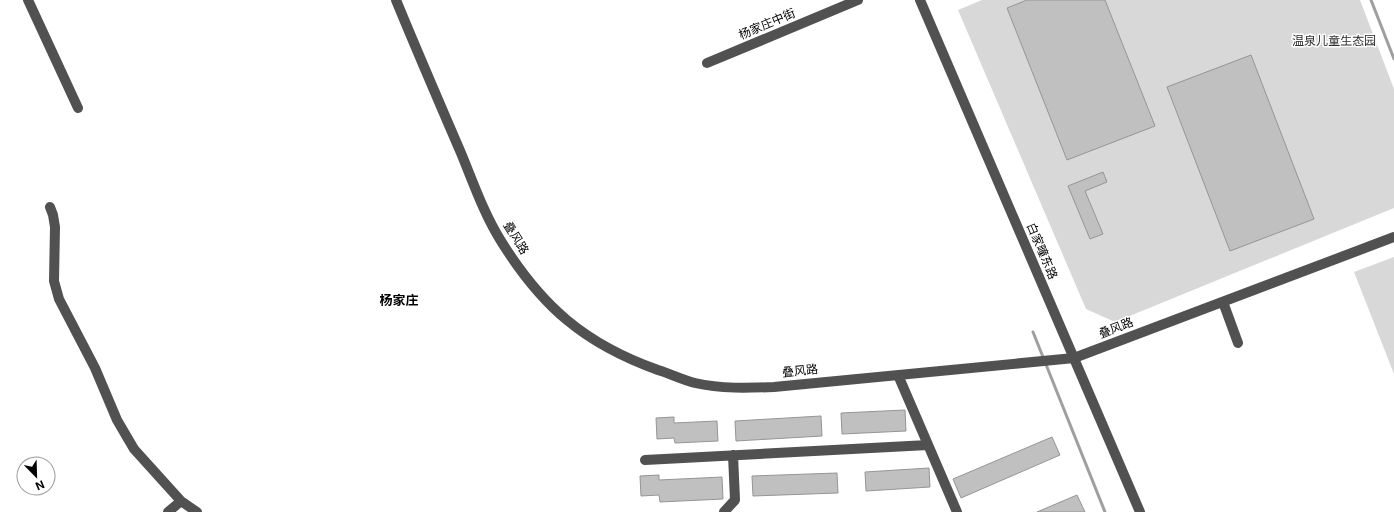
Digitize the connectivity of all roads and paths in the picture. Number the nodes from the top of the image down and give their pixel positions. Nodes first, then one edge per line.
1 (28, 0) edge
2 (396, 0) edge
3 (858, 0) edge
4 (920, 0) edge
5 (707, 63) dead end
6 (78, 108) dead end
7 (50, 207) dead end
8 (1394, 237) edge
9 (1223, 302) junction
10 (1238, 342) dead end
11 (1074, 358) junction
12 (898, 375) junction
13 (928, 445) junction
14 (733, 455) junction
15 (645, 460) dead end
16 (181, 501) junction
17 (168, 512) edge
18 (197, 512) edge
19 (724, 512) edge
20 (957, 512) edge
21 (1140, 512) edge

1 - 6 street
2 - 12 street, 叠风路
3 - 5 street, 杨家庄中街
4 - 11 street, 白家疃东路
7 - 16 street
8 - 9 street, 叠风路
9 - 10 street
9 - 11 street, 叠风路
11 - 12 street, 叠风路
11 - 21 street, 白家疃东路
12 - 13 street
13 - 14 street
13 - 20 street
14 - 15 street
14 - 19 street
16 - 17 street
16 - 18 street

